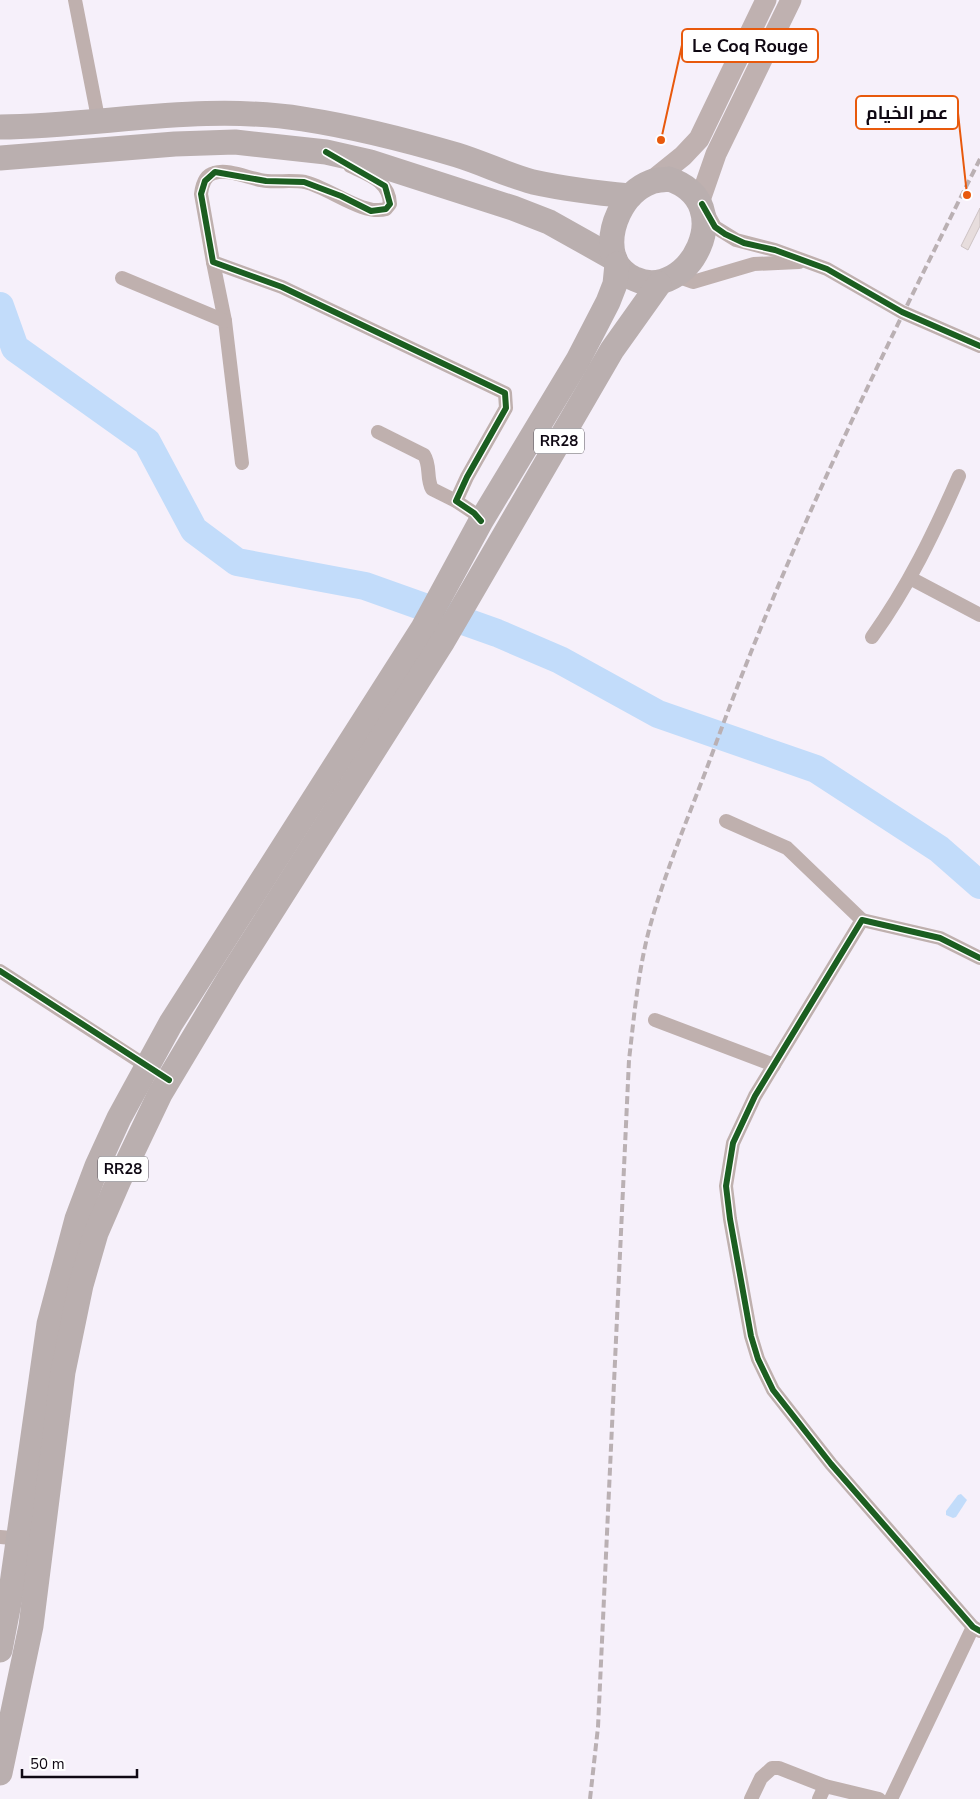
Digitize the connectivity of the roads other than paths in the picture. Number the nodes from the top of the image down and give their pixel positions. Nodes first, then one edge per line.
1 (75, 0) edge
2 (766, 0) edge
3 (791, 0) edge
4 (99, 123) junction
5 (0, 127) edge
6 (326, 152) junction
7 (0, 158) edge
8 (652, 181) junction
9 (630, 196) junction
10 (701, 202) junction
11 (616, 261) junction
12 (213, 262) junction
13 (810, 262) junction
14 (122, 278) dead end
15 (668, 280) junction
16 (225, 321) junction
17 (980, 346) edge
18 (378, 432) dead end
19 (242, 463) dead end
20 (959, 476) dead end
21 (456, 501) junction
22 (481, 521) junction
23 (910, 578) junction
24 (454, 597) junction
25 (980, 615) edge
26 (433, 634) junction
27 (872, 637) dead end
28 (726, 822) dead end
29 (862, 920) junction
30 (980, 958) edge
31 (0, 970) edge
32 (655, 1020) dead end
33 (774, 1065) junction
34 (148, 1066) junction
35 (169, 1080) junction
36 (20, 1539) edge
37 (976, 1629) edge
38 (0, 1650) edge
39 (0, 1773) edge
40 (822, 1793) edge
41 (751, 1799) edge
42 (879, 1799) edge
43 (892, 1799) edge

1 - 4 street
2 - 8 main road, RR28
3 - 10 main road, RR28
4 - 5 highway
4 - 9 highway
6 - 7 highway
6 - 11 highway
6 - 12 street
8 - 9 highway, RR28
8 - 10 highway
9 - 11 highway, RR28
10 - 13 street
10 - 15 highway, RR28
11 - 15 highway
11 - 22 highway, RR28
12 - 16 street
12 - 21 street
13 - 15 street
13 - 17 street
14 - 16 street
15 - 24 highway, RR28
16 - 19 street
18 - 21 street
20 - 23 street
21 - 22 street
22 - 24 highway, RR28
23 - 25 street
23 - 27 street
24 - 26 highway, RR28
26 - 34 highway, RR28
26 - 35 highway, RR28
28 - 29 street
29 - 30 street
29 - 33 street
31 - 34 street
32 - 33 street
33 - 37 street
34 - 35 street
34 - 36 highway, RR28
35 - 36 highway, RR28
36 - 38 highway, RR28
36 - 39 highway, RR28
37 - 43 street
40 - 41 street
40 - 42 street

